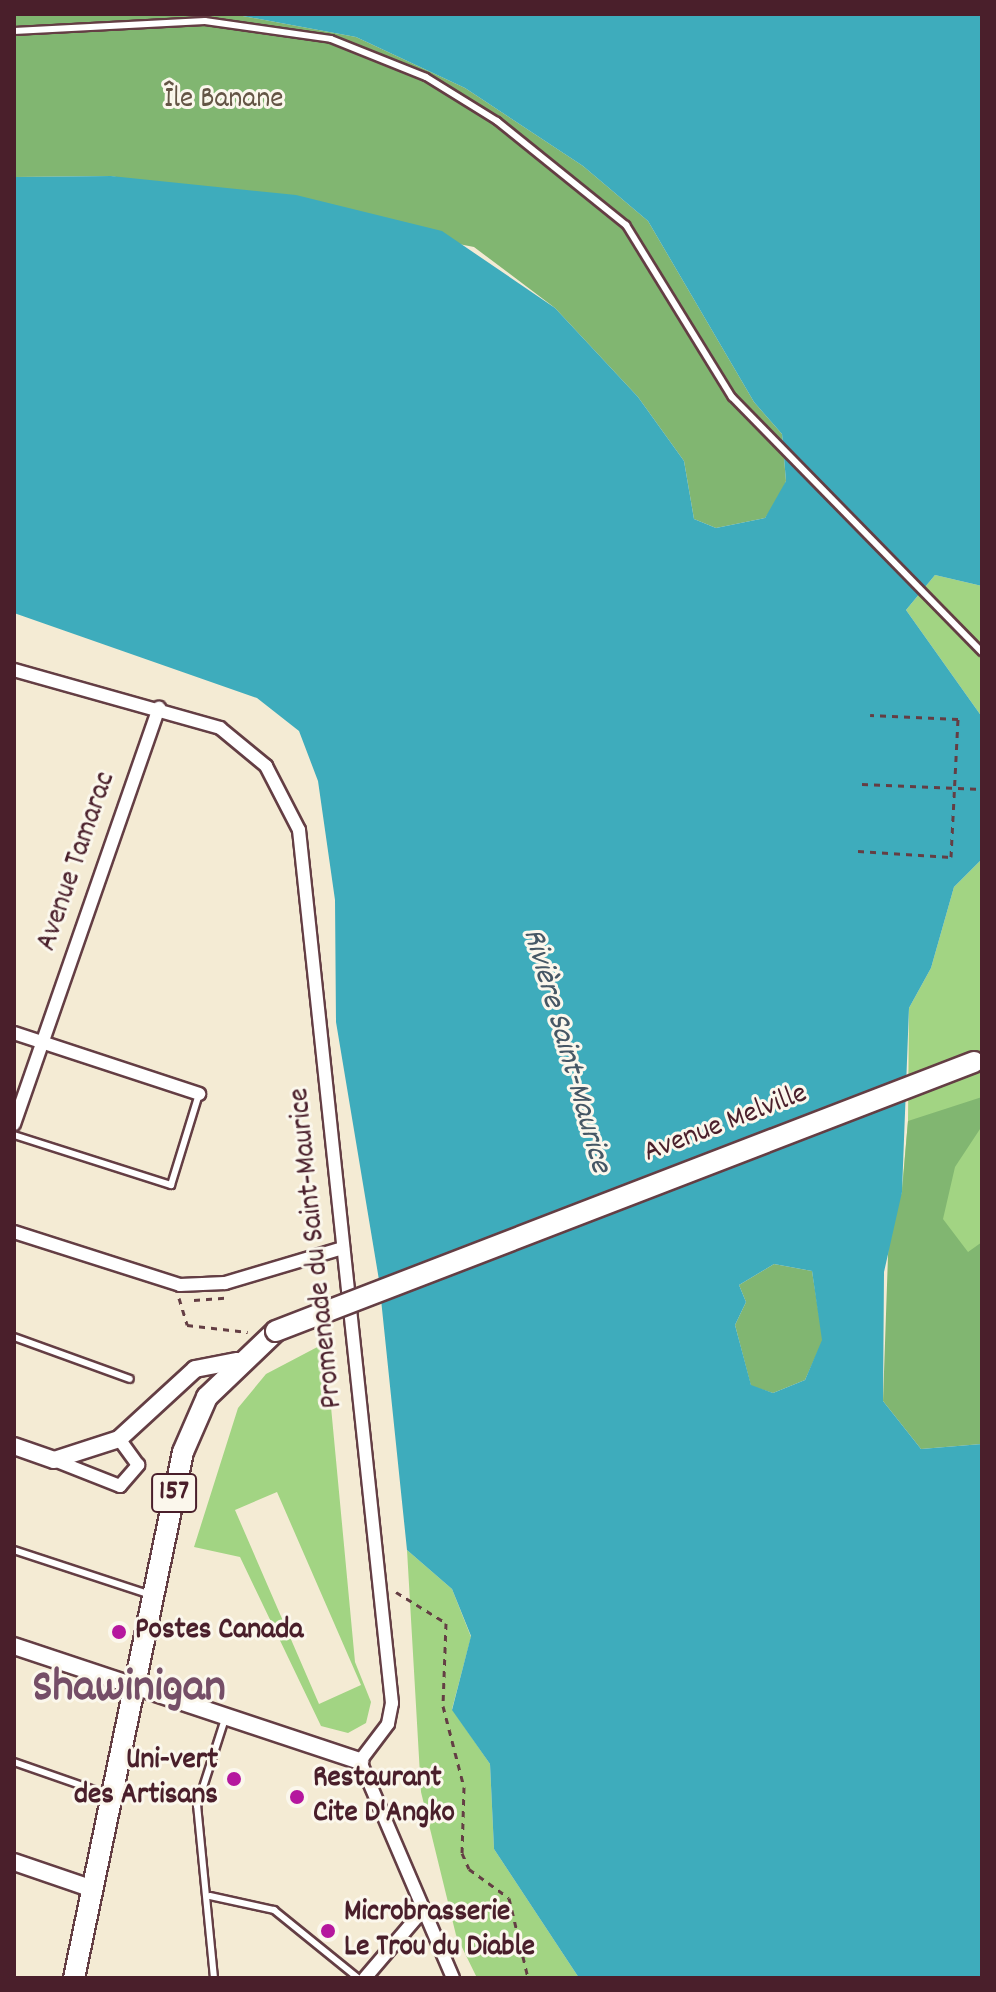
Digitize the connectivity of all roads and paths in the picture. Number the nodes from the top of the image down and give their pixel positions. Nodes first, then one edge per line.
1 (14, 31) edge
2 (982, 652) edge
3 (14, 670) edge
4 (159, 708) junction
5 (870, 715) dead end
6 (862, 784) dead end
7 (955, 786) junction
8 (982, 789) edge
9 (858, 851) dead end
10 (14, 1033) edge
11 (42, 1043) junction
12 (979, 1059) edge
13 (199, 1094) joint
14 (14, 1124) edge
15 (14, 1135) edge
16 (14, 1232) edge
17 (343, 1248) junction
18 (227, 1298) dead end
19 (276, 1331) junction
20 (14, 1337) edge
21 (237, 1361) junction
22 (130, 1379) dead end
23 (119, 1439) junction
24 (14, 1446) edge
25 (54, 1460) junction
26 (14, 1550) edge
27 (381, 1585) junction
28 (153, 1596) junction
29 (14, 1646) edge
30 (132, 1686) junction
31 (226, 1717) junction
32 (360, 1761) junction
33 (14, 1762) edge
34 (109, 1795) junction
35 (14, 1862) edge
36 (90, 1888) junction
37 (210, 1896) junction
38 (423, 1910) junction
39 (74, 1978) edge
40 (214, 1978) edge
41 (358, 1978) edge
42 (365, 1978) edge
43 (453, 1978) edge
44 (528, 1978) edge

1 - 2 lane
3 - 4 street, Promenade du Saint-Maurice
4 - 11 street, Avenue Tamarac
4 - 17 street, Promenade du Saint-Maurice
5 - 7 path
6 - 7 path
7 - 8 path
7 - 9 path
10 - 11 street
11 - 13 street
11 - 14 street, Avenue Tamarac
12 - 19 main road, Avenue Melville / 157, bridge
13 - 15 lane
16 - 17 street
17 - 27 street, Promenade du Saint-Maurice
18 - 19 path
19 - 21 main road, 157
20 - 22 lane
21 - 23 street
21 - 28 main road, 157
23 - 25 street
23 - 25 street
24 - 25 street
26 - 28 lane
27 - 32 street, Promenade du Saint-Maurice
27 - 44 path
28 - 30 main road, 157
29 - 30 street
30 - 31 street
30 - 34 main road, 157
31 - 32 street
31 - 37 lane
32 - 38 street
33 - 34 lane
34 - 36 main road, 157
35 - 36 street
36 - 39 main road, 157
37 - 40 lane
37 - 41 lane
38 - 42 street
38 - 43 street

